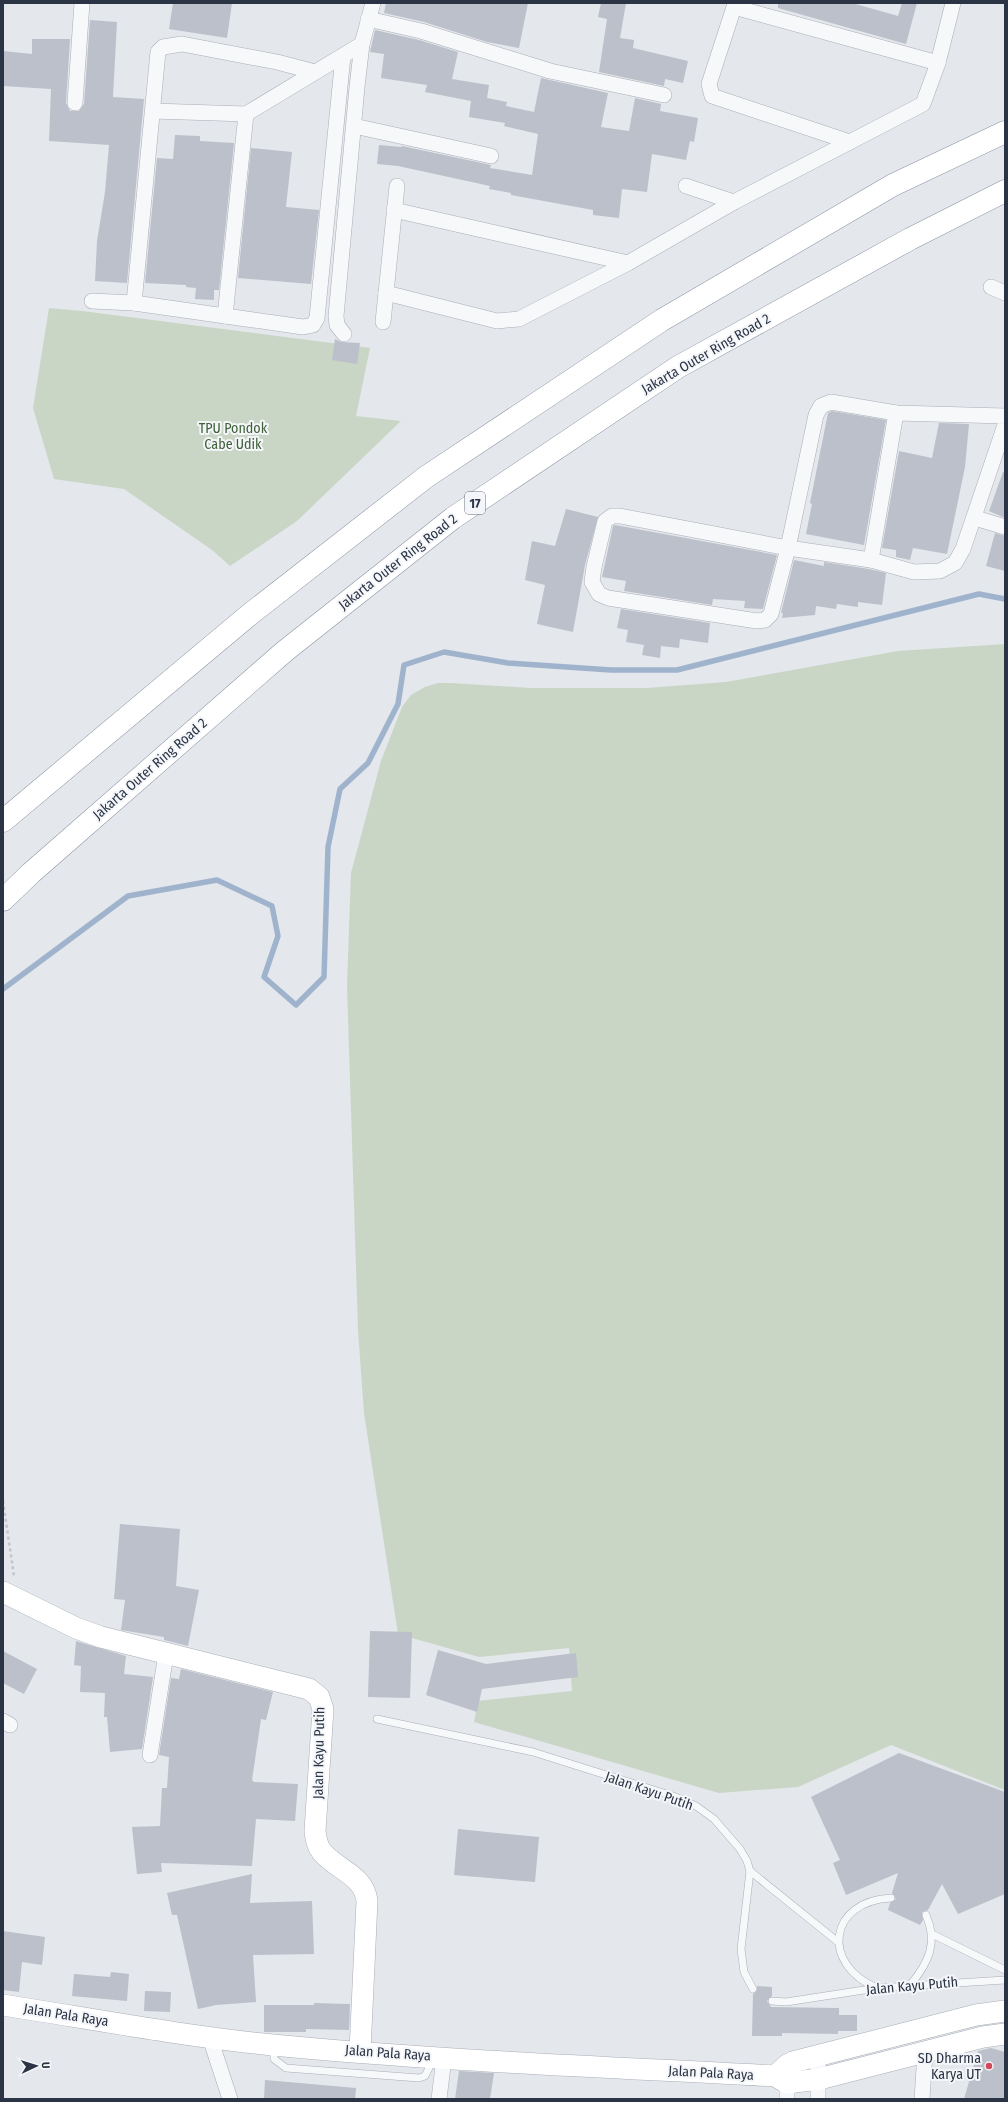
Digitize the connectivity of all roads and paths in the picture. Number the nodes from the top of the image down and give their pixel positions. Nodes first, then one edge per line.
1 (82, 3) edge
2 (373, 3) edge
3 (953, 3) edge
4 (368, 19) junction
5 (362, 44) junction
6 (343, 56) junction
7 (938, 63) junction
8 (315, 72) junction
9 (664, 95) dead end
10 (75, 103) dead end
11 (153, 111) junction
12 (246, 114) junction
13 (354, 126) junction
14 (1005, 132) edge
15 (850, 142) junction
16 (491, 156) dead end
17 (397, 186) dead end
18 (686, 186) dead end
19 (1005, 191) edge
20 (734, 202) junction
21 (394, 210) junction
22 (628, 263) junction
23 (991, 287) dead end
24 (386, 293) junction
25 (1005, 293) edge
26 (92, 301) dead end
27 (134, 303) junction
28 (225, 316) junction
29 (383, 322) dead end
30 (344, 334) dead end
31 (896, 413) junction
32 (1005, 416) edge
33 (1005, 425) edge
34 (1002, 444) edge
35 (975, 518) junction
36 (1005, 527) edge
37 (788, 548) junction
38 (871, 560) junction
39 (3, 821) edge
40 (3, 900) edge
41 (3, 1501) edge
42 (10, 1595) edge
43 (166, 1654) junction
44 (377, 1719) dead end
45 (150, 1755) dead end
46 (750, 1871) junction
47 (891, 1898) dead end
48 (926, 1915) dead end
49 (932, 1934) junction
50 (838, 1942) junction
51 (1005, 1970) edge
52 (1005, 1980) edge
53 (910, 1985) junction
54 (877, 1988) junction
55 (753, 1989) dead end
56 (772, 2001) dead end
57 (3, 2005) edge
58 (1005, 2011) edge
59 (1005, 2034) edge
60 (210, 2038) junction
61 (274, 2045) junction
62 (360, 2051) junction
63 (925, 2053) junction
64 (818, 2056) junction
65 (437, 2057) junction
66 (784, 2081) edge
67 (818, 2089) edge
68 (230, 2099) edge
69 (439, 2099) edge
70 (922, 2099) edge

1 - 10 street
2 - 4 street
3 - 7 street
4 - 5 street
4 - 9 street
5 - 6 street
5 - 13 street
6 - 8 street
6 - 28 street
7 - 15 street
7 - 15 street
8 - 11 street
8 - 12 street
11 - 12 street
11 - 27 street
12 - 28 street
13 - 16 street
13 - 30 street
14 - 39 highway
15 - 20 street
17 - 21 street
18 - 20 street
19 - 40 highway, Jakarta Outer Ring Road 2 / 17
20 - 22 street
21 - 22 street
21 - 24 street
22 - 24 street
23 - 25 street
24 - 29 street
26 - 27 street
27 - 28 street
31 - 32 street
31 - 37 street
31 - 38 street
33 - 34 street
34 - 35 street
35 - 36 street
35 - 38 street
37 - 37 street
37 - 38 street
41 - 42 path
42 - 43 street, Jalan Kayu Putih
43 - 45 street
43 - 62 street, Jalan Kayu Putih
44 - 46 lane, Jalan Kayu Putih
46 - 50 lane
46 - 55 lane, Jalan Kayu Putih
47 - 50 lane
48 - 49 lane
49 - 51 lane
49 - 53 lane
50 - 54 lane
52 - 53 lane, Jalan Kayu Putih
53 - 54 lane, Jalan Kayu Putih
54 - 56 lane, Jalan Kayu Putih
57 - 60 street, Jalan Pala Raya
58 - 64 street, Jalan Pala Raya
59 - 63 street, Jalan Pala Raya
60 - 61 street, Jalan Pala Raya
60 - 68 street
61 - 62 street, Jalan Pala Raya
61 - 65 lane
62 - 65 street, Jalan Pala Raya
63 - 67 street, Jalan Pala Raya
63 - 70 street
64 - 66 street, Jalan Pala Raya
64 - 67 street
65 - 66 street, Jalan Pala Raya
65 - 69 street
66 - 67 street, Jalan Pala Raya

